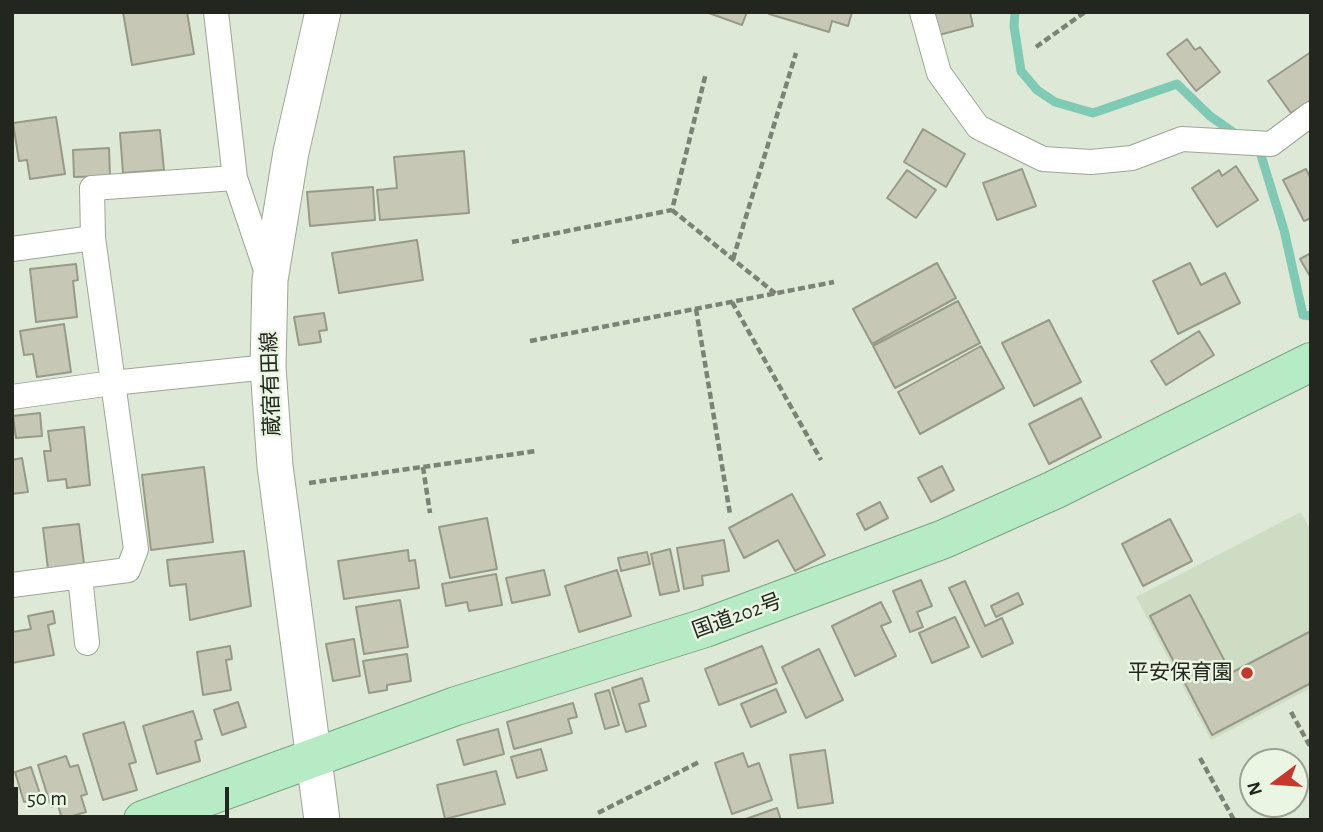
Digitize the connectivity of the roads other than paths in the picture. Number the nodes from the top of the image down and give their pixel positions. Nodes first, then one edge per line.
1 (216, 12) edge
2 (323, 12) edge
3 (922, 12) edge
4 (1311, 114) edge
5 (235, 178) junction
6 (93, 238) junction
7 (12, 249) edge
8 (270, 281) junction
9 (1311, 362) edge
10 (268, 367) junction
11 (112, 383) junction
12 (12, 397) edge
13 (80, 576) junction
14 (12, 585) edge
15 (87, 643) dead end
16 (313, 759) junction
17 (143, 820) edge
18 (322, 820) edge

1 - 5 street
2 - 8 main road, 蔵宿有田線
3 - 4 street
5 - 6 street
5 - 8 street
6 - 7 street
6 - 11 street
8 - 10 main road, 蔵宿有田線
9 - 16 highway, 国道202号
10 - 11 street
10 - 16 main road, 蔵宿有田線
11 - 12 street
11 - 13 street
13 - 14 street
13 - 15 street
16 - 17 highway, 国道202号
16 - 18 main road, 蔵宿有田線

